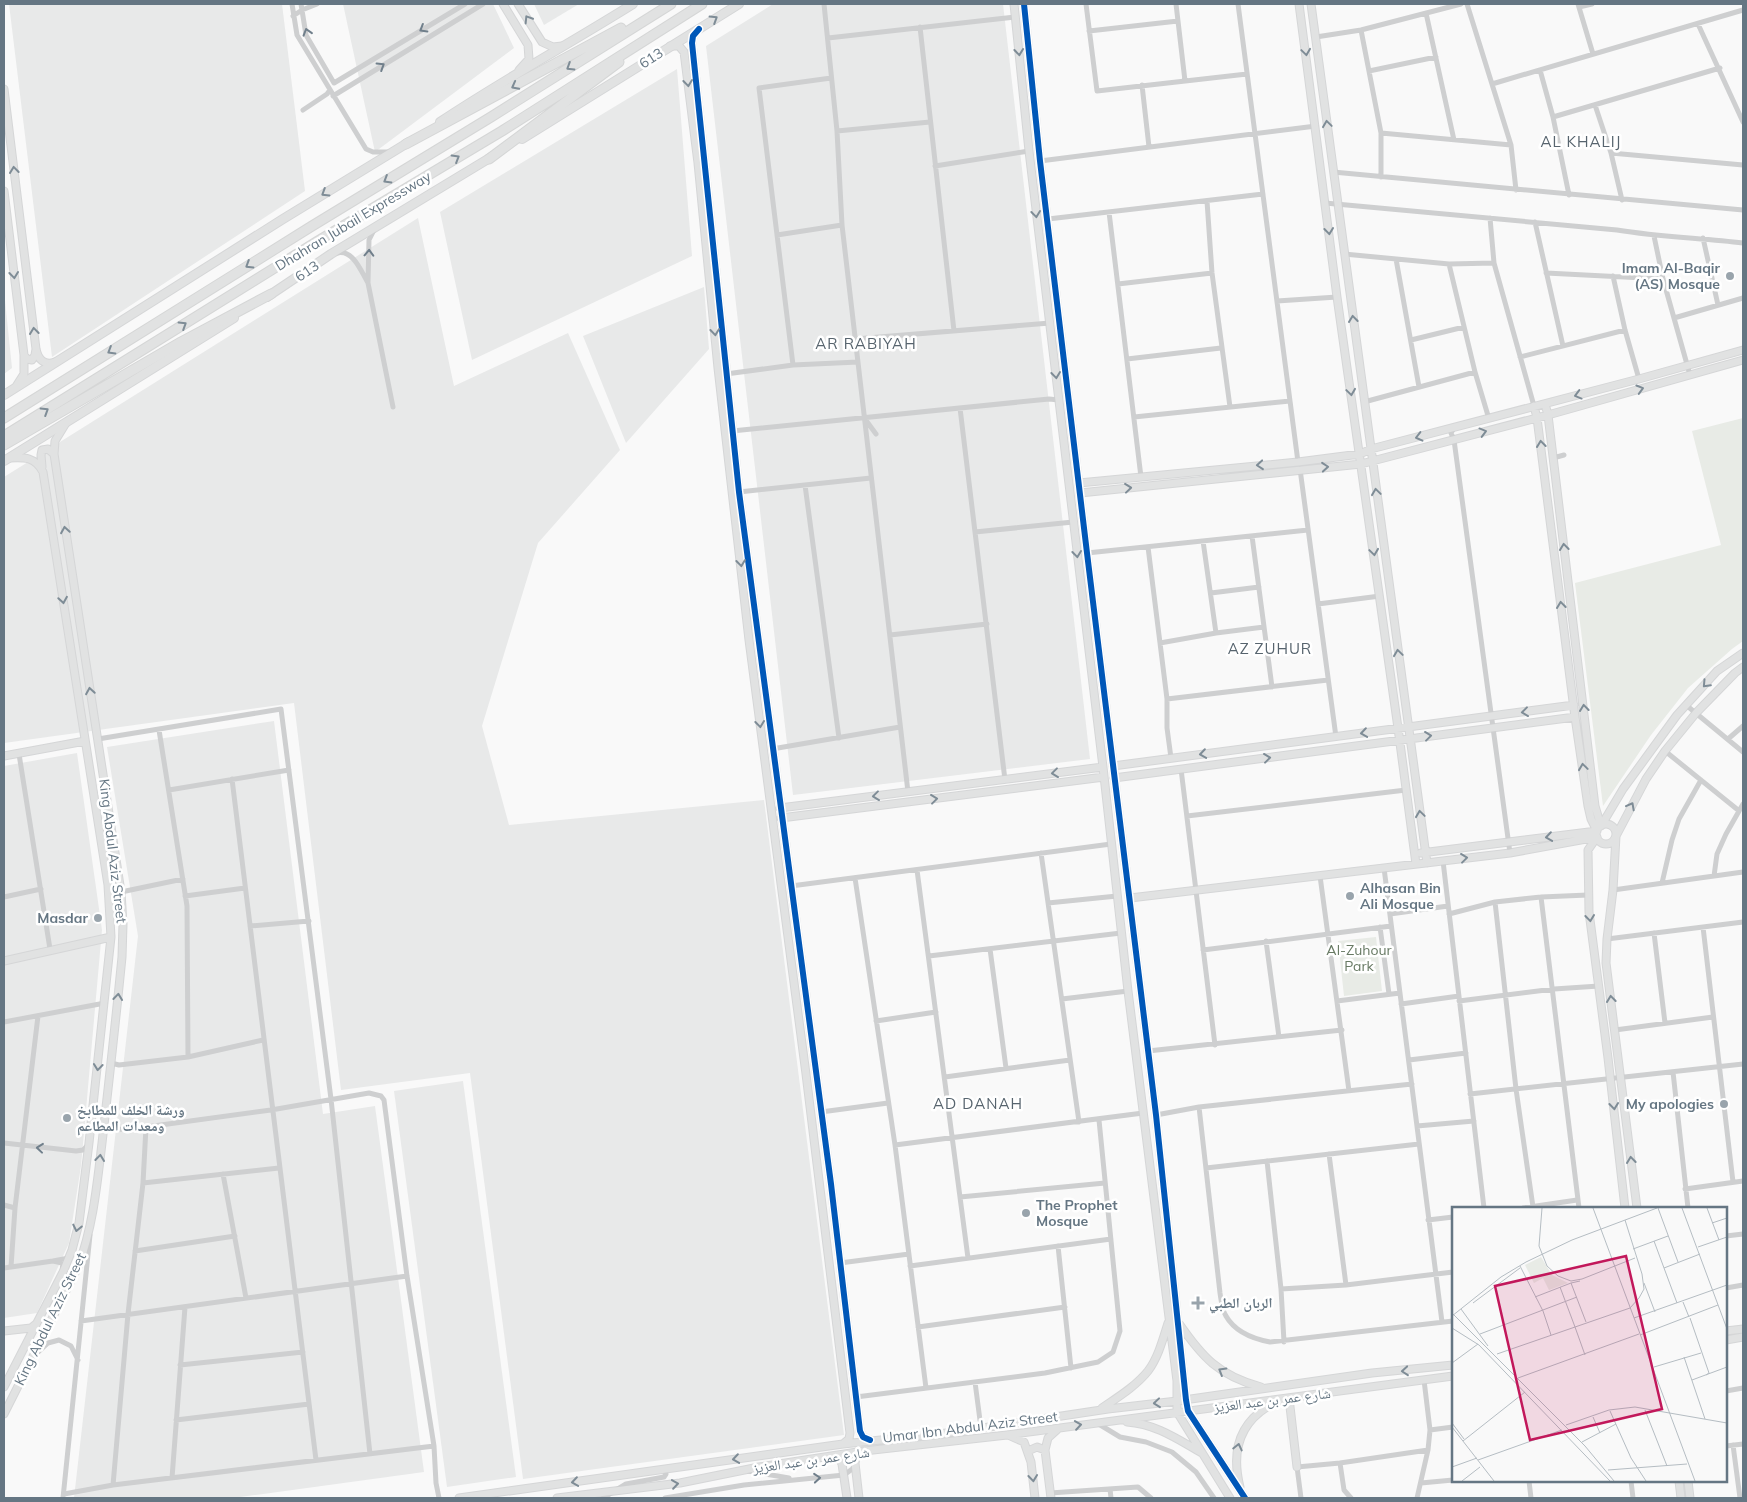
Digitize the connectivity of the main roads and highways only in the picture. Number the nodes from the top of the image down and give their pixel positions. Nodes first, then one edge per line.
1 (633, 4) edge
2 (665, 4) edge
3 (671, 4) edge
4 (702, 4) edge
5 (739, 4) edge
6 (679, 18) junction
7 (406, 144) junction
8 (489, 159) junction
9 (271, 294) junction
10 (4, 395) edge
11 (4, 418) edge
12 (4, 436) edge
13 (4, 444) edge
14 (6, 459) edge

1 - 7 main road
2 -> 7 highway
3 -> 11 highway, Dhahran Jubail Expressway
4 - 6 highway, Dhahran Jubail Expressway / 613
8 -> 5 main road, 613
6 - 8 highway
12 -> 6 highway, Dhahran Jubail Expressway / 613
7 -> 10 main road
8 - 9 main road, 613
9 - 13 highway
9 - 14 main road, 613

